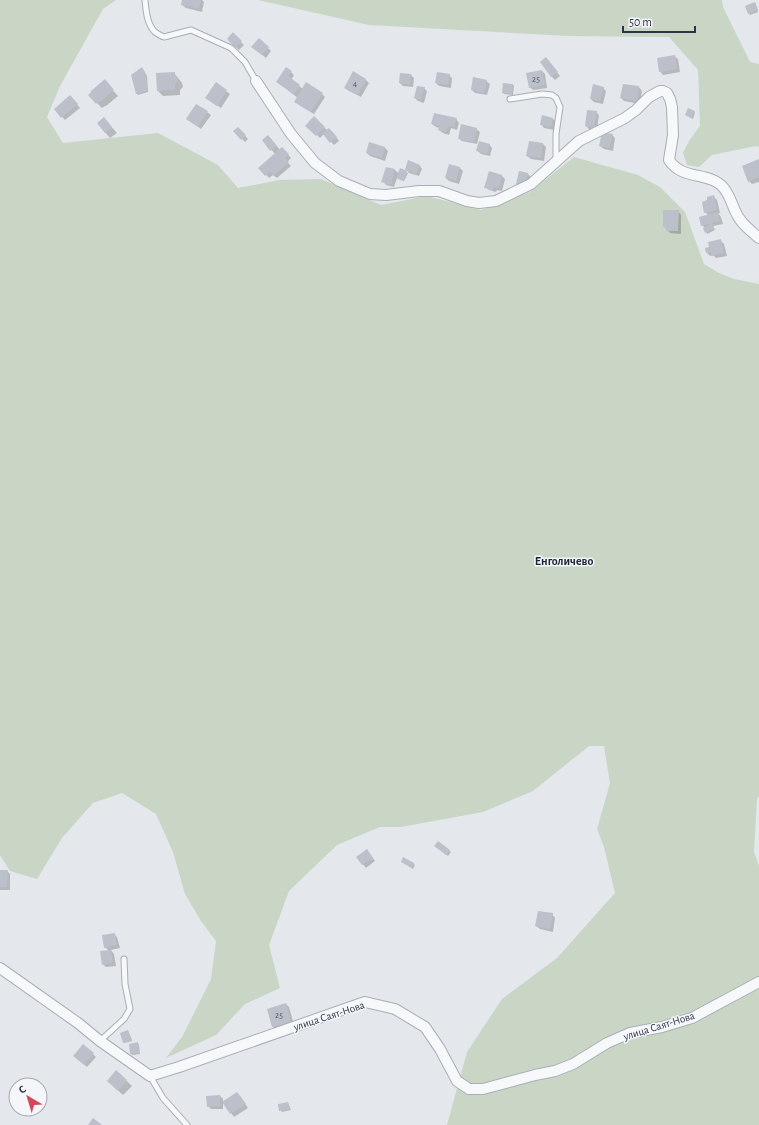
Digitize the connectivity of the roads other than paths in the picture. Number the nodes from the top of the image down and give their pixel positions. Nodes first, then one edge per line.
1 (146, 0) edge
2 (256, 81) joint
3 (510, 99) dead end
4 (556, 161) junction
5 (759, 238) edge
6 (124, 960) dead end
7 (0, 968) edge
8 (759, 982) edge
9 (100, 1041) junction
10 (150, 1076) junction
11 (187, 1125) edge

1 - 2 lane
2 - 4 street
3 - 4 lane
4 - 5 street
6 - 9 lane
7 - 9 street
8 - 10 street, улица Саят-Нова
9 - 10 street
10 - 11 lane

